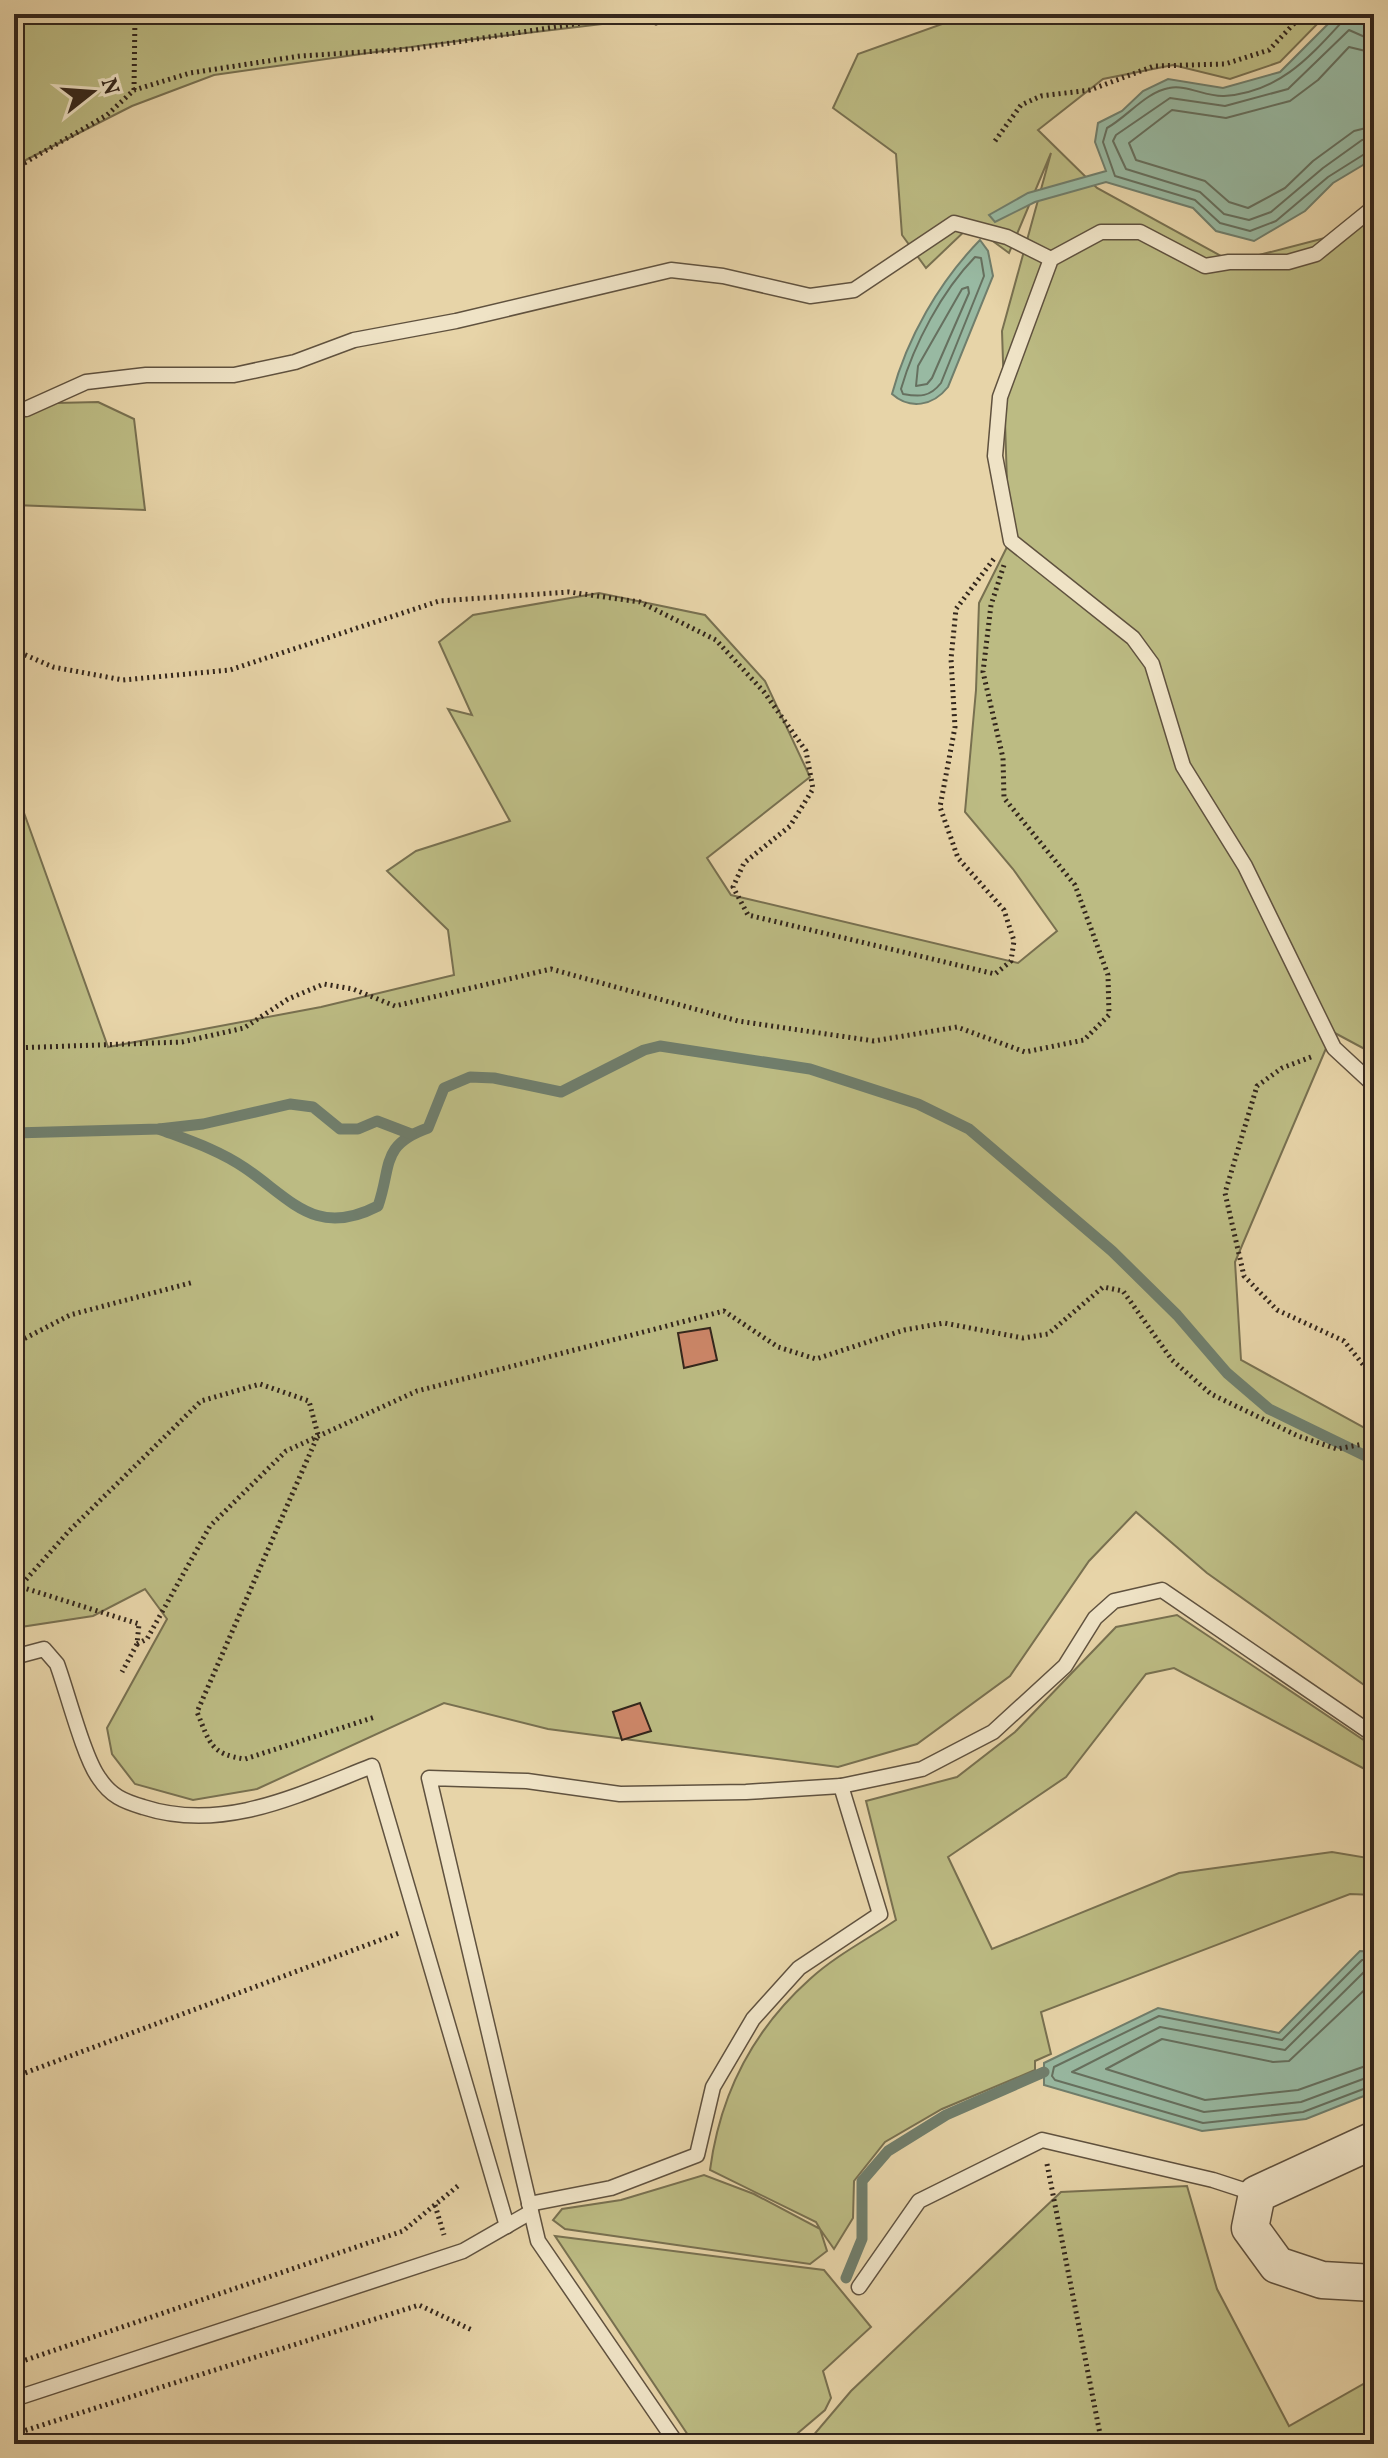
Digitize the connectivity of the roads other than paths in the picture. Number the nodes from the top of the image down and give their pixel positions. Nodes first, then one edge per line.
1 (1374, 207) edge
2 (1051, 259) junction
3 (26, 409) dead end
4 (1374, 1085) edge
5 (14, 1657) edge
6 (1374, 1735) edge
7 (841, 1786) junction
8 (1374, 2140) edge
9 (1257, 2194) junction
10 (530, 2208) junction
11 (507, 2226) junction
12 (1374, 2283) edge
13 (859, 2287) dead end
14 (14, 2399) edge
15 (677, 2444) edge

1 - 2 lane
2 - 3 lane
2 - 4 lane
5 - 11 lane
6 - 7 lane
7 - 10 lane
7 - 10 lane
8 - 9 street
9 - 12 street
9 - 13 lane
10 - 11 lane
10 - 15 lane
11 - 14 lane

